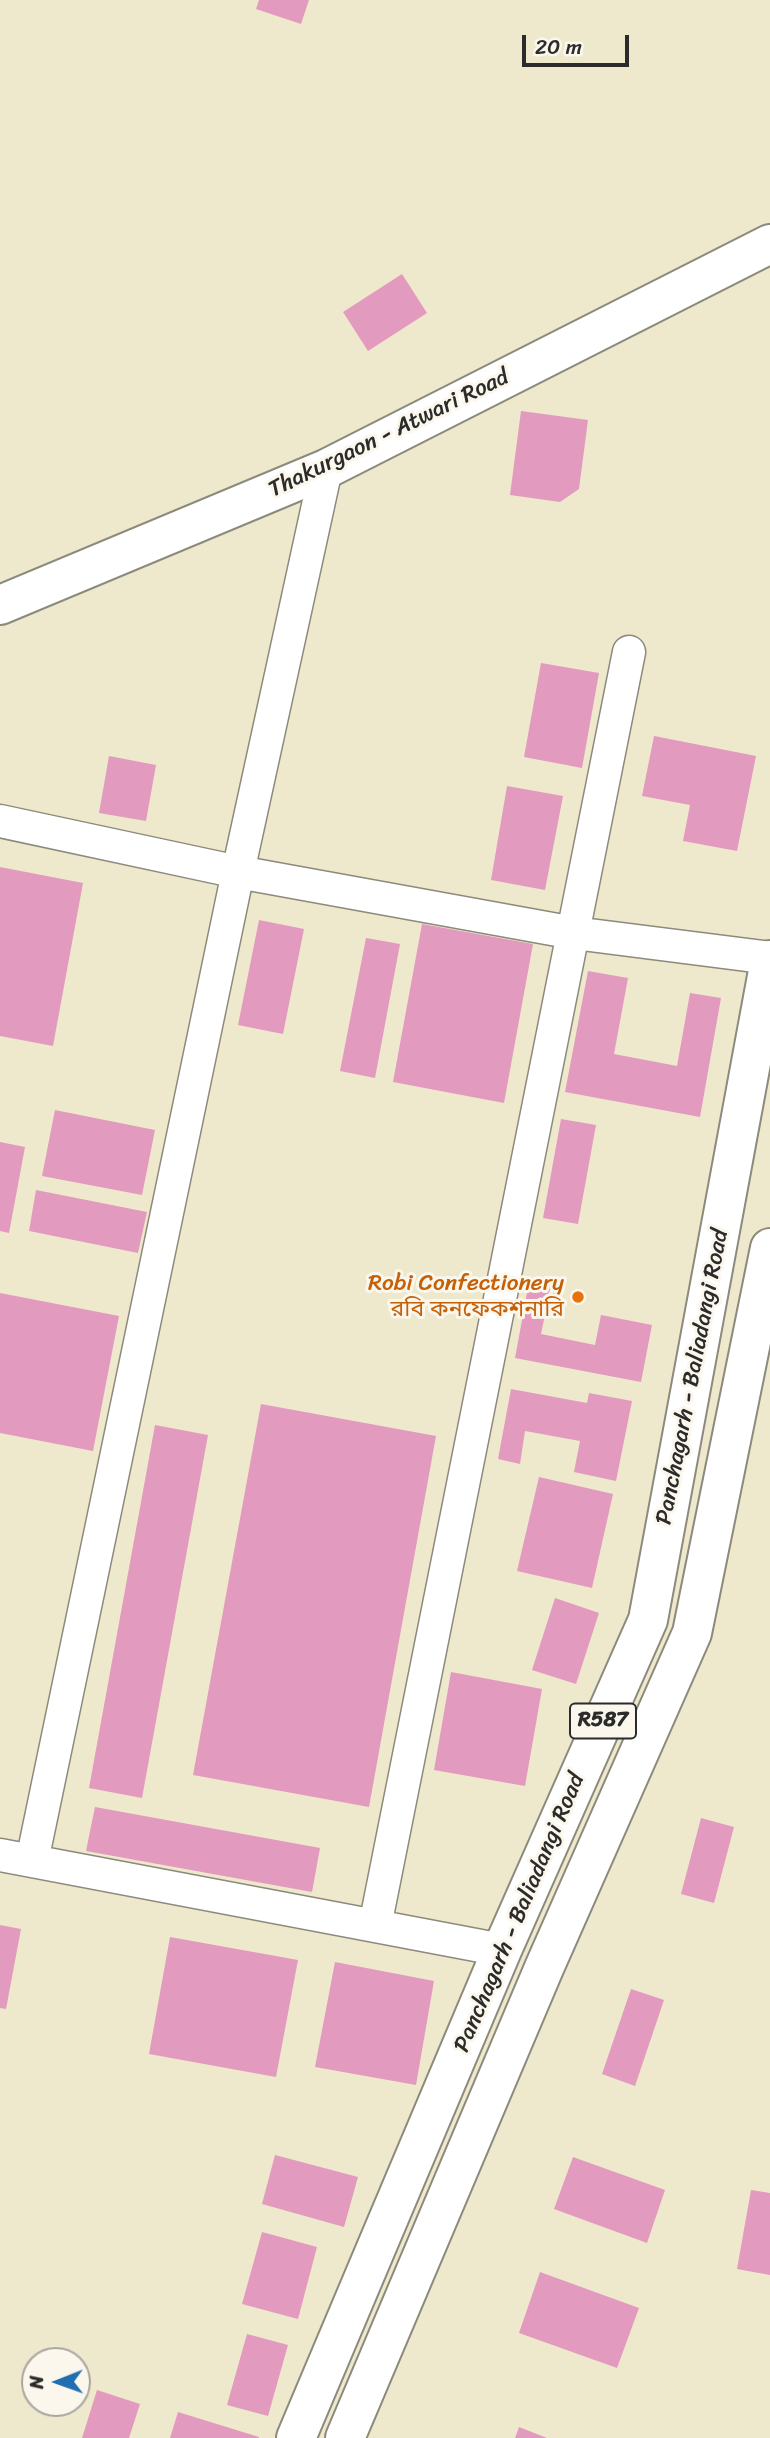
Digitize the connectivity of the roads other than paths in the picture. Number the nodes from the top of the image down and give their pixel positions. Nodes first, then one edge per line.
1 (770, 244) edge
2 (326, 469) junction
3 (0, 605) edge
4 (629, 652) dead end
5 (0, 821) edge
6 (238, 872) junction
7 (575, 933) junction
8 (770, 959) edge
9 (770, 1248) edge
10 (0, 1854) edge
11 (32, 1861) junction
12 (374, 1926) junction
13 (502, 1950) junction
14 (296, 2438) edge
15 (345, 2438) edge

1 - 2 main road, Thakurgaon - Atwari Road
2 - 3 main road, Thakurgaon - Atwari Road
2 - 6 street
4 - 7 street
5 - 6 street
6 - 7 street
6 - 11 street
7 - 8 street
7 - 12 street
8 - 13 main road, Panchagarh - Baliadangi Road / R587
9 - 15 main road, Panchagarh - Baliadangi Road / R587
10 - 11 street
11 - 12 street
12 - 13 street
13 - 14 main road, Panchagarh - Baliadangi Road / R587

